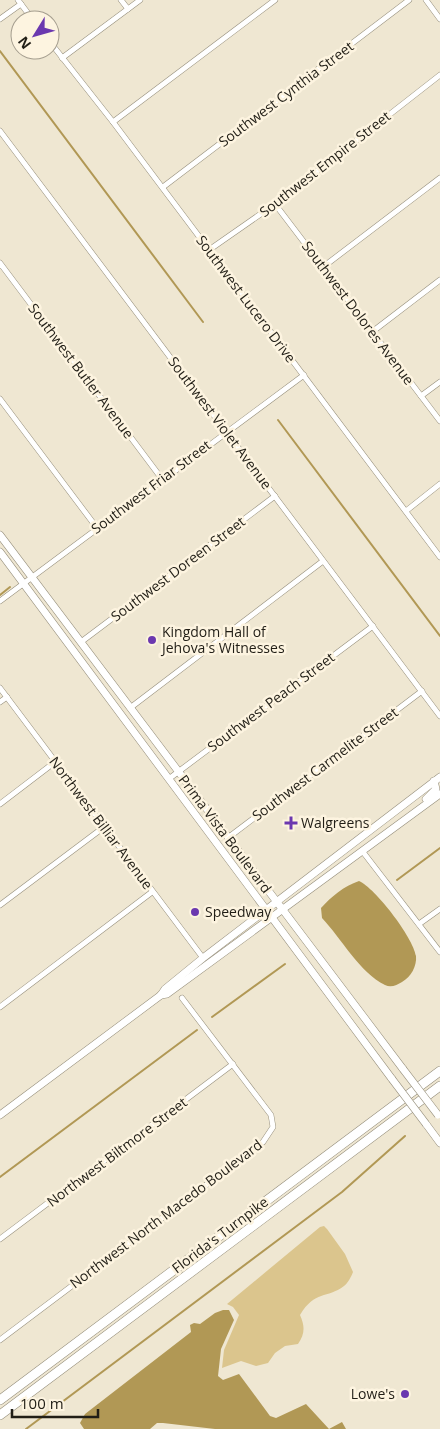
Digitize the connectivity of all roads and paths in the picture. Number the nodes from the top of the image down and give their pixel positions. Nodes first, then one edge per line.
1 (121, 0) edge
2 (140, 0) edge
3 (275, 0) edge
4 (409, 0) edge
5 (426, 0) edge
6 (20, 2) edge
7 (128, 9) junction
8 (0, 19) edge
9 (440, 20) edge
10 (60, 55) edge
11 (62, 58) junction
12 (440, 75) edge
13 (113, 122) junction
14 (0, 131) edge
15 (440, 178) edge
16 (162, 187) junction
17 (275, 204) junction
18 (209, 250) junction
19 (0, 262) edge
20 (324, 267) junction
21 (440, 280) edge
22 (372, 332) junction
23 (304, 375) junction
24 (440, 382) edge
25 (421, 396) junction
26 (0, 399) edge
27 (440, 421) edge
28 (227, 431) junction
29 (162, 479) junction
30 (440, 484) edge
31 (275, 496) junction
32 (406, 511) junction
33 (97, 528) junction
34 (0, 535) edge
35 (0, 552) edge
36 (440, 557) edge
37 (323, 561) junction
38 (32, 577) junction
39 (24, 583) junction
40 (0, 601) edge
41 (373, 626) junction
42 (80, 642) junction
43 (0, 688) edge
44 (422, 691) junction
45 (7, 697) junction
46 (0, 702) edge
47 (130, 708) junction
48 (440, 716) edge
49 (55, 762) junction
50 (178, 772) junction
51 (170, 778) junction
52 (437, 779) edge
53 (440, 794) edge
54 (0, 804) edge
55 (402, 823) junction
56 (104, 827) junction
57 (228, 837) junction
58 (363, 852) junction
59 (152, 892) junction
60 (277, 902) junction
61 (0, 905) edge
62 (440, 909) edge
63 (265, 910) junction
64 (283, 910) junction
65 (272, 918) junction
66 (419, 924) junction
67 (440, 952) edge
68 (203, 958) junction
69 (161, 996) junction
70 (182, 998) dead end
71 (0, 1007) edge
72 (233, 1064) junction
73 (440, 1071) edge
74 (440, 1086) edge
75 (0, 1115) edge
76 (439, 1117) edge
77 (440, 1143) edge
78 (0, 1239) edge
79 (0, 1340) edge
80 (0, 1400) edge
81 (0, 1415) edge

1 - 7 street
2 - 7 street
3 - 13 street
4 - 16 street, Southwest Cynthia Street
5 - 9 street
6 - 8 street
7 - 11 street
10 - 11 street, Southwest Lucero Drive
11 - 13 street, Southwest Lucero Drive
12 - 17 street, Southwest Empire Street
13 - 16 street, Southwest Lucero Drive
14 - 28 street, Southwest Violet Avenue
15 - 20 street
16 - 18 street, Southwest Lucero Drive
17 - 18 street, Southwest Empire Street
17 - 20 street, Southwest Dolores Avenue
18 - 23 street, Southwest Lucero Drive
19 - 29 street, Southwest Butler Avenue
20 - 22 street, Southwest Dolores Avenue
21 - 22 street
22 - 25 street, Southwest Dolores Avenue
23 - 28 street, Southwest Friar Street
23 - 32 street, Southwest Lucero Drive
24 - 25 street
25 - 27 street, Southwest Dolores Avenue
26 - 33 street
28 - 29 street, Southwest Friar Street
28 - 31 street, Southwest Violet Avenue
29 - 33 street, Southwest Friar Street
30 - 32 street
31 - 37 street, Southwest Violet Avenue
31 - 42 street, Southwest Doreen Street
32 - 36 street, Southwest Lucero Drive
33 - 38 street, Southwest Friar Street
34 - 38 main road, Prima Vista Boulevard
35 - 39 main road, Prima Vista Boulevard
37 - 41 street, Southwest Violet Avenue
37 - 47 street
38 - 39 street, Southwest Friar Street
38 - 42 main road, Prima Vista Boulevard
39 - 40 street, Southwest Friar Street
39 - 51 main road, Prima Vista Boulevard
41 - 44 street, Southwest Violet Avenue
41 - 50 street, Southwest Peach Street
42 - 47 main road, Prima Vista Boulevard
43 - 45 street, Northwest Billiar Avenue
44 - 48 street, Southwest Violet Avenue
44 - 57 street, Southwest Carmelite Street
45 - 46 street
45 - 49 street, Northwest Billiar Avenue
47 - 50 main road, Prima Vista Boulevard
49 - 54 street
49 - 56 street, Northwest Billiar Avenue
50 - 51 street, Southwest Peach Street
50 - 57 main road, Prima Vista Boulevard
51 - 63 main road, Prima Vista Boulevard
52 - 55 main road
52 - 60 main road
53 - 55 main road
55 - 58 main road
56 - 59 street, Northwest Billiar Avenue
56 - 61 street
57 - 60 main road, Prima Vista Boulevard
58 - 64 main road
58 - 66 street
59 - 68 street, Northwest Billiar Avenue
59 - 71 street
60 - 63 main road
60 - 64 main road, Prima Vista Boulevard
62 - 66 street
63 - 65 main road, Prima Vista Boulevard
63 - 68 main road
64 - 65 main road
64 - 76 main road, Prima Vista Boulevard, bridge
65 - 69 main road
65 - 77 main road, Prima Vista Boulevard, bridge
66 - 67 street
68 - 69 main road
69 - 75 main road
70 - 72 street, Northwest North Macedo Boulevard
72 - 78 street, Northwest Biltmore Street
72 - 79 street, Northwest North Macedo Boulevard
73 - 80 highway, Florida's Turnpike
74 - 81 highway, Florida's Turnpike

